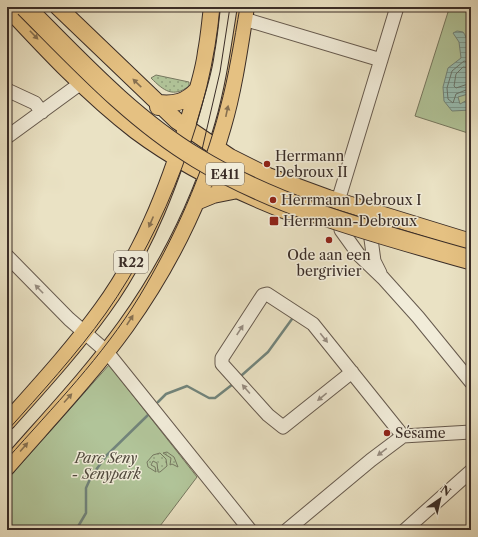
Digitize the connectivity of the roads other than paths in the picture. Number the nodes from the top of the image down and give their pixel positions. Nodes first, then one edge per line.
1 (7, 7) edge
2 (25, 7) edge
3 (41, 7) edge
4 (58, 7) edge
5 (212, 7) edge
6 (397, 7) edge
7 (245, 13) edge
8 (381, 60) junction
9 (81, 83) junction
10 (7, 90) edge
11 (197, 90) junction
12 (158, 103) junction
13 (42, 112) junction
14 (186, 129) junction
15 (136, 131) junction
16 (7, 137) edge
17 (216, 148) junction
18 (176, 158) junction
19 (208, 174) junction
20 (238, 190) junction
21 (338, 201) junction
22 (196, 202) junction
23 (363, 209) junction
24 (341, 230) junction
25 (371, 239) junction
26 (471, 242) edge
27 (471, 248) edge
28 (7, 256) edge
29 (471, 260) edge
30 (471, 269) edge
31 (383, 278) junction
32 (84, 332) junction
33 (107, 352) junction
34 (352, 372) junction
35 (471, 382) edge
36 (7, 422) edge
37 (471, 432) edge
38 (403, 436) junction
39 (7, 467) edge
40 (471, 471) edge
41 (250, 530) edge
42 (287, 530) edge
43 (405, 530) edge

1 -> 9 main road
2 - 29 highway, E411, bridge
3 - 27 highway, E411
12 -> 4 main road
5 - 11 main road, R22
6 - 8 street
7 - 8 street
17 -> 7 main road, R22
8 - 21 street
9 - 13 street
9 - 15 main road
10 - 13 street
11 - 12 main road
11 - 14 main road, R22
12 - 14 main road
12 - 15 main road
13 - 16 street
14 - 17 main road
14 - 18 main road, R22
15 - 18 main road
17 - 19 main road, R22
17 - 21 main road
18 - 19 main road
18 -> 32 main road, R22
19 - 20 main road
19 - 22 main road, R22
20 - 22 main road
20 - 24 main road
21 - 23 main road
33 -> 22 main road, R22
23 - 25 main road
23 - 26 main road
24 - 25 main road
24 - 31 street
25 - 30 main road
25 - 31 street
32 -> 28 street
31 - 35 street
32 - 33 street
32 - 36 main road, R22
39 -> 33 main road, R22
33 - 41 street
34 -> 34 street
34 - 38 street
37 - 38 street
38 -> 42 street
40 - 43 street

